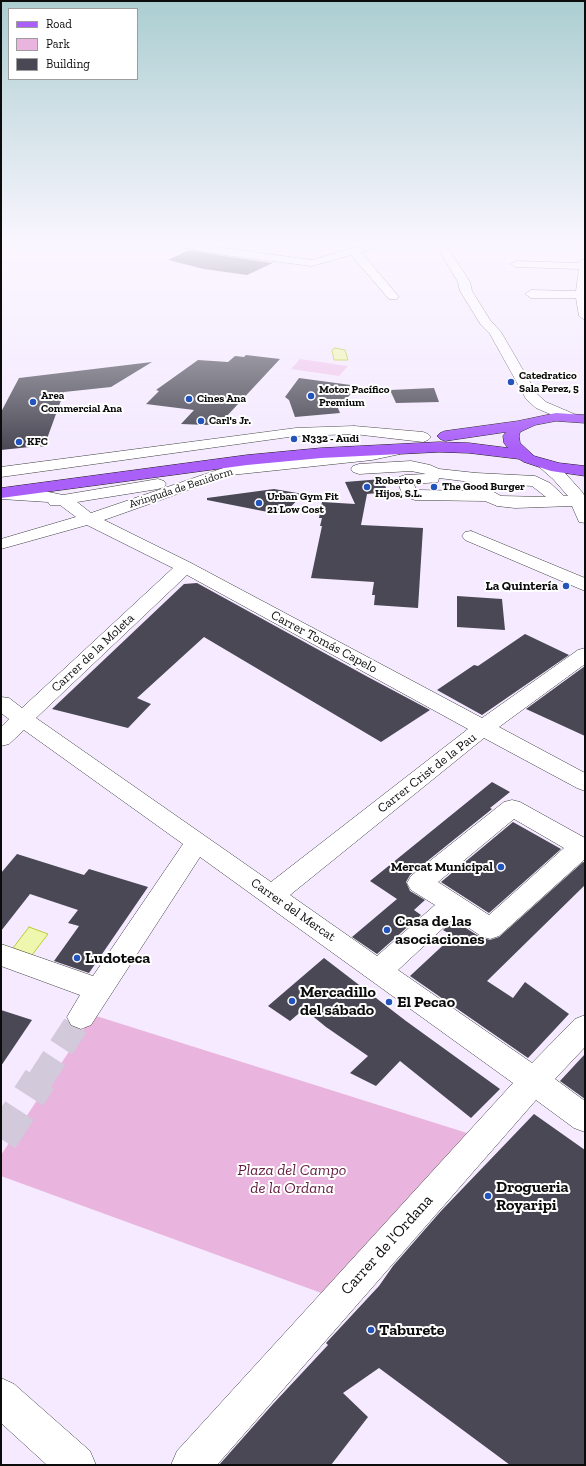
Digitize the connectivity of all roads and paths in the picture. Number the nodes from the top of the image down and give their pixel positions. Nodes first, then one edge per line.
1 (474, 313) edge
2 (480, 313) edge
3 (569, 417) junction
4 (585, 419) edge
5 (526, 423) junction
6 (418, 442) junction
7 (523, 455) junction
8 (348, 458) junction
9 (545, 465) junction
10 (229, 471) junction
11 (585, 471) edge
12 (1, 472) edge
13 (469, 477) junction
14 (585, 479) edge
15 (80, 483) junction
16 (1, 485) edge
17 (1, 494) edge
18 (486, 496) junction
19 (577, 497) junction
20 (63, 500) junction
21 (559, 501) junction
22 (1, 509) edge
23 (89, 518) junction
24 (585, 518) edge
25 (471, 536) dead end
26 (1, 544) edge
27 (185, 567) junction
28 (585, 585) edge
29 (585, 654) edge
30 (1, 703) edge
31 (23, 719) junction
32 (483, 728) junction
33 (1, 740) edge
34 (585, 783) edge
35 (197, 842) junction
36 (583, 848) edge
37 (272, 896) junction
38 (452, 905) junction
39 (1, 955) edge
40 (378, 971) junction
41 (99, 990) junction
42 (81, 1018) tunnel mouth
43 (585, 1027) edge
44 (534, 1081) junction
45 (585, 1118) edge
46 (1, 1397) edge
47 (76, 1465) edge
48 (191, 1465) edge

1 - 5 street
2 - 3 street
3 - 4 main road
3 - 5 main road
5 - 6 main road
5 - 7 main road
6 - 7 main road
6 - 8 street, Avinguda de Benidorm
6 - 12 street
6 - 15 main road
6 - 16 main road
7 - 9 main road
8 - 10 street, Avinguda de Benidorm
8 - 13 street
9 - 11 main road
9 - 19 street
10 - 20 street
10 - 23 street, Avinguda de Benidorm
13 - 18 street
13 - 18 street
13 - 21 street
14 - 19 street
15 - 17 main road
15 - 20 street
17 - 20 street
18 - 21 street
19 - 21 street
19 - 24 street
20 - 22 street
20 - 23 street, Carrer Tomás Capelo
23 - 26 street, Avinguda de Benidorm
23 - 27 street, Carrer Tomás Capelo
25 - 28 street
27 - 31 street, Carrer de la Moleta
27 - 32 street, Carrer Tomás Capelo
29 - 32 street, Carrer Crist de la Pau
30 - 31 street, Carrer del Mercat
31 - 33 street, Carrer de la Moleta
31 - 35 street, Carrer del Mercat
32 - 34 street, Carrer Tomás Capelo
32 - 37 street, Carrer Crist de la Pau
35 - 37 street, Carrer del Mercat
35 - 41 street
36 - 38 street
36 - 38 street
37 - 40 street, Carrer del Mercat
38 - 40 street
39 - 41 street
40 - 44 street, Carrer del Mercat
41 - 42 street
43 - 44 street, Carrer de l'Ordana
44 - 45 street, Carrer del Mercat
44 - 48 street, Carrer de l'Ordana
46 - 47 street

